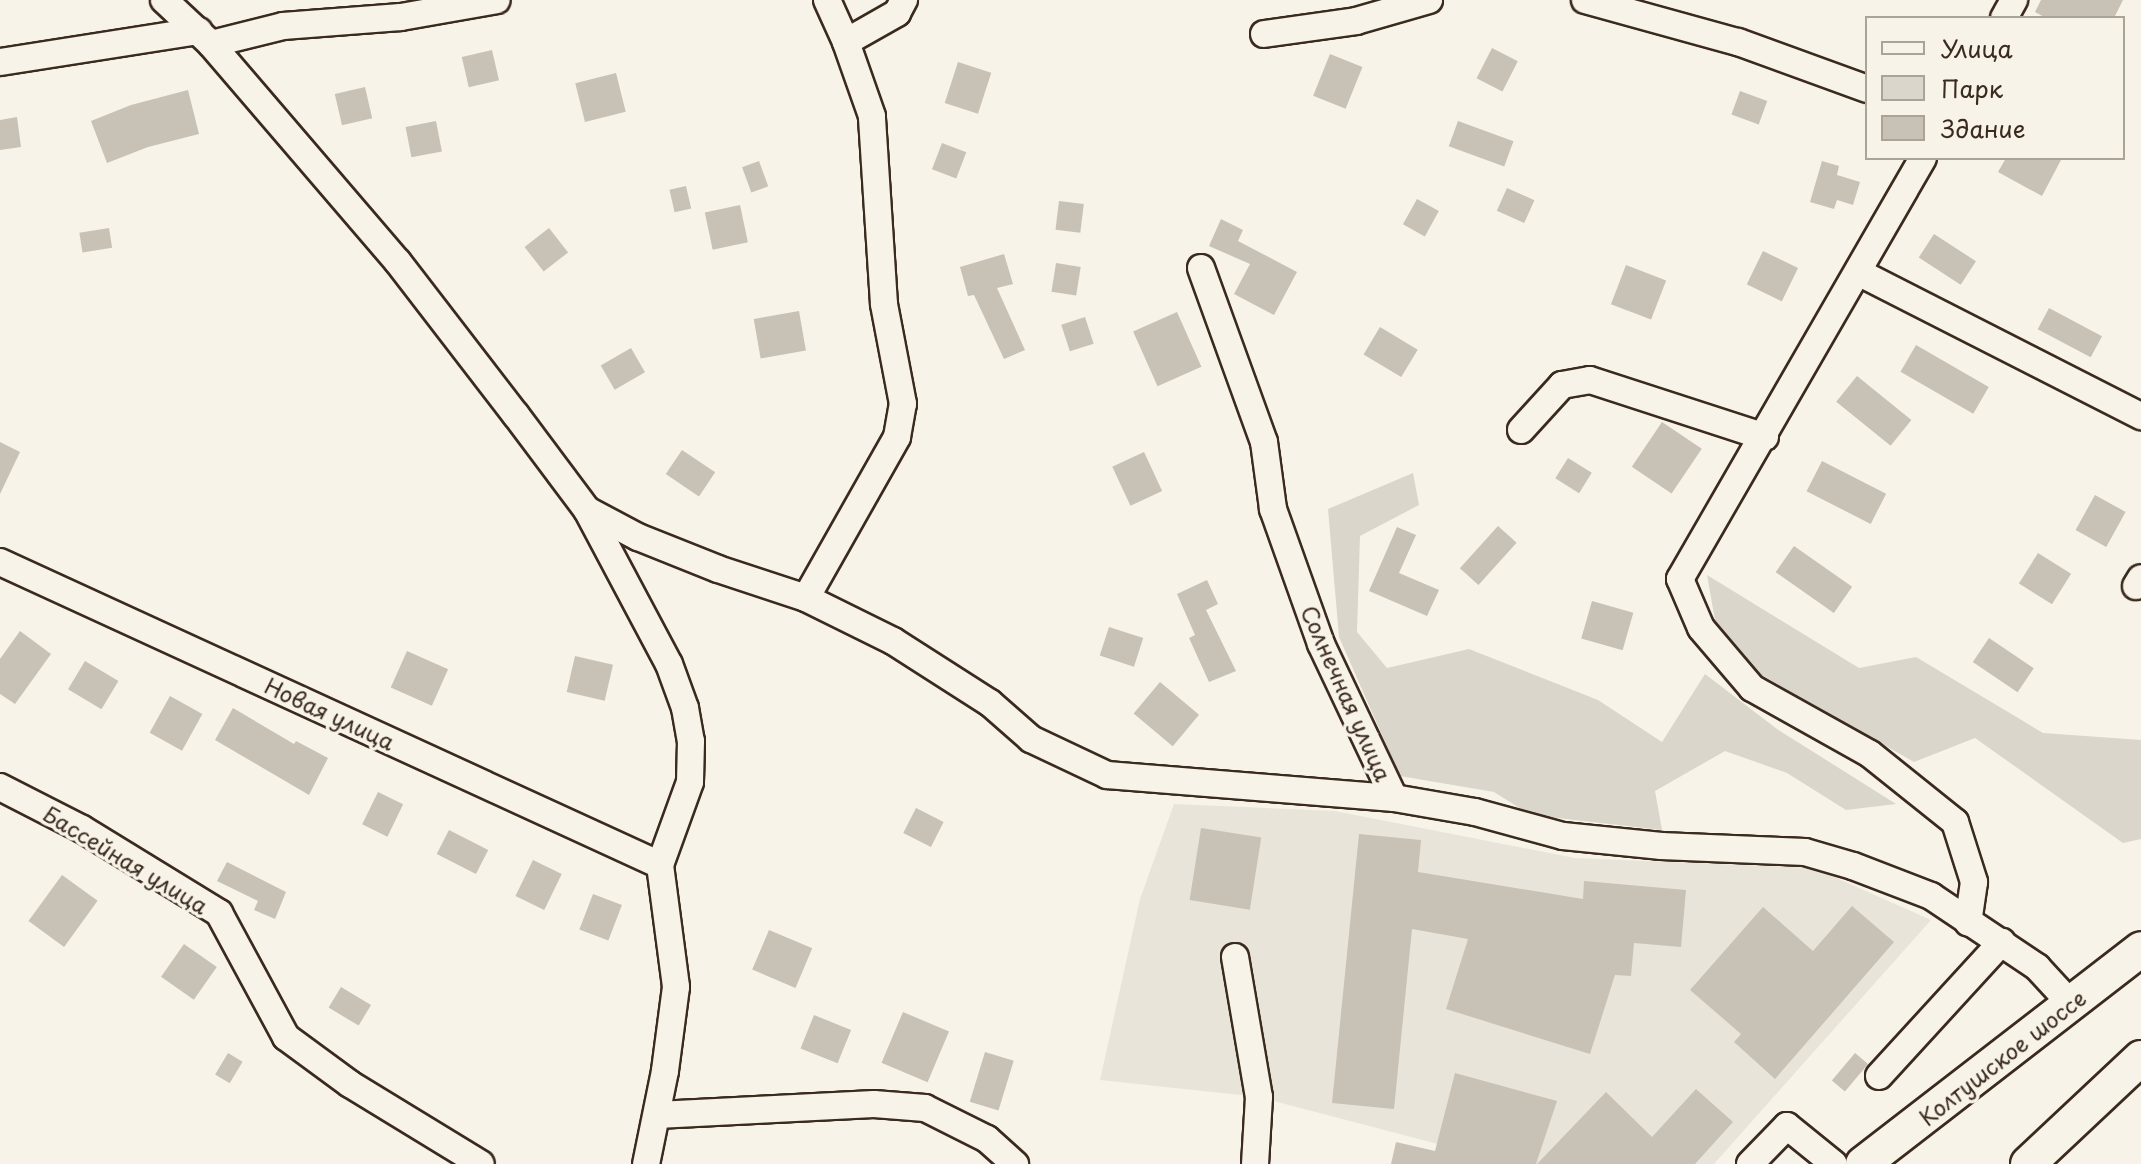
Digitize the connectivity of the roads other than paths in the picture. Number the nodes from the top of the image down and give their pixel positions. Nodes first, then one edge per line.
1 (164, 0) edge
2 (497, 0) edge
3 (827, 0) edge
4 (904, 0) edge
5 (1429, 0) edge
6 (1585, 0) edge
7 (1264, 34) dead end
8 (205, 37) junction
9 (846, 42) junction
10 (0, 62) edge
11 (1865, 88) edge
12 (1922, 160) edge
13 (1201, 268) dead end
14 (1858, 272) junction
15 (2141, 416) edge
16 (1521, 430) dead end
17 (1765, 437) junction
18 (587, 510) junction
19 (0, 562) edge
20 (806, 598) junction
21 (0, 787) edge
22 (1394, 798) junction
23 (660, 865) junction
24 (1968, 923) junction
25 (2002, 942) junction
26 (2141, 949) edge
27 (1235, 957) dead end
28 (2071, 1004) junction
29 (2141, 1058) edge
30 (1879, 1076) dead end
31 (657, 1115) junction
32 (481, 1164) edge
33 (646, 1164) edge
34 (1015, 1164) edge
35 (1255, 1164) edge
36 (1750, 1164) edge
37 (1834, 1164) edge
38 (1863, 1164) edge
39 (2028, 1164) edge

1 - 8 street
2 - 8 street
3 - 9 street
4 - 9 street
5 - 7 street
6 - 11 street
8 - 10 street
8 - 18 street
9 - 20 street
12 - 14 street
13 - 22 street, Солнечная улица
14 - 15 street
14 - 17 street
16 - 17 street
17 - 24 street
18 - 20 street
18 - 23 street
19 - 23 street, Новая улица
20 - 22 street
21 - 32 street, Бассейная улица
22 - 24 street
23 - 31 street
24 - 25 street
25 - 28 street
25 - 30 street
26 - 28 main road, Колтушское шоссе
27 - 35 street
28 - 38 main road, Колтушское шоссе
29 - 39 main road
31 - 33 street
31 - 34 street
36 - 37 street

